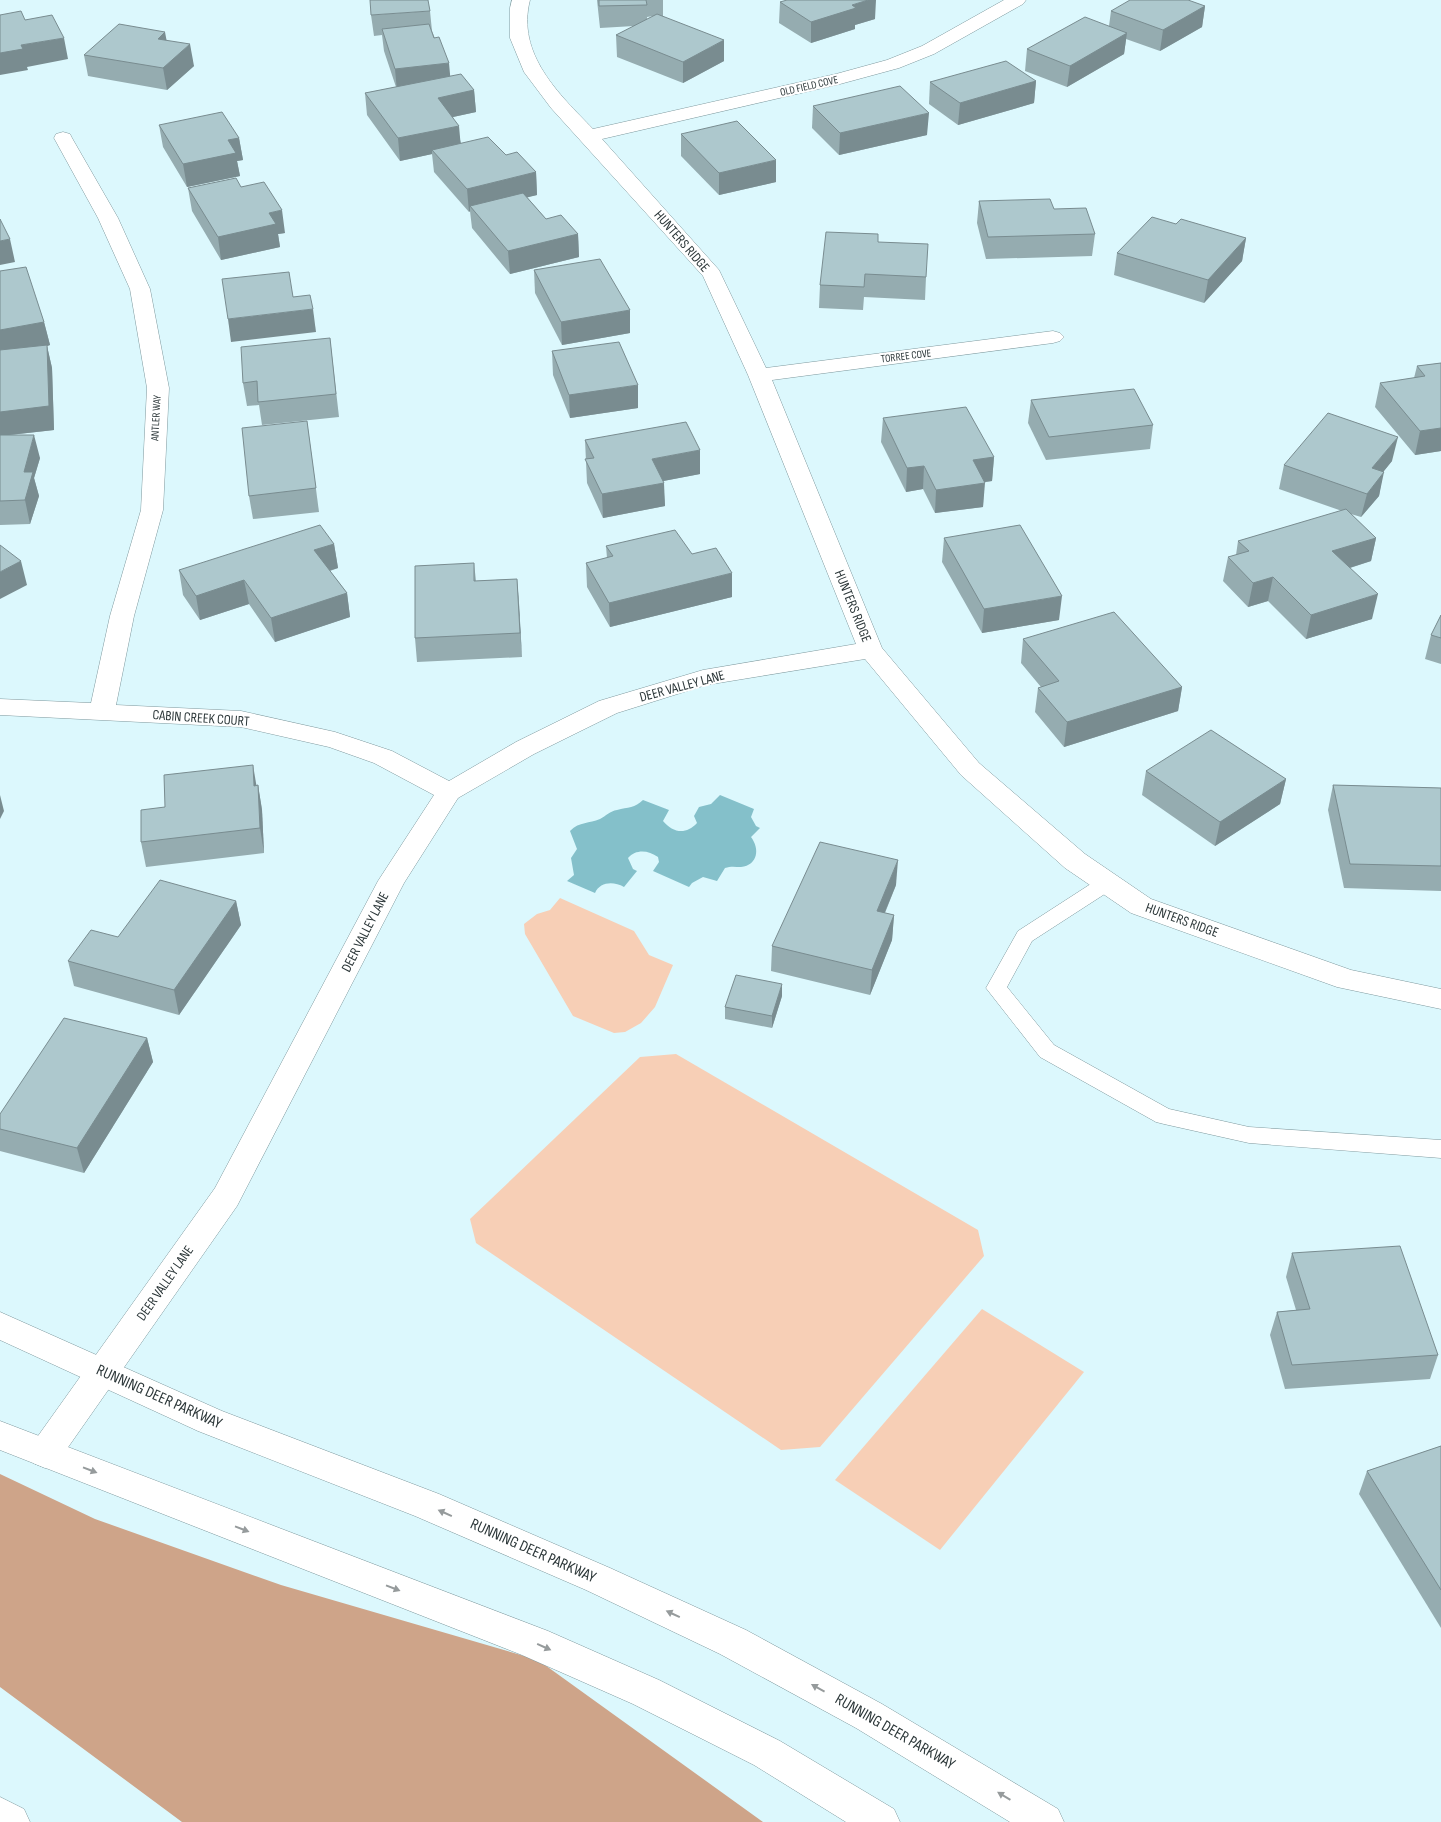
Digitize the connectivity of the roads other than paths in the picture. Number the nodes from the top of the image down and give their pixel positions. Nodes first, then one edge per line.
1 (521, 0) edge
2 (1017, 0) edge
3 (589, 136) junction
4 (62, 138) dead end
5 (1053, 337) dead end
6 (759, 375) junction
7 (871, 650) junction
8 (0, 707) edge
9 (102, 712) junction
10 (449, 792) junction
11 (1107, 883) junction
12 (1441, 999) edge
13 (1441, 1149) edge
14 (0, 1325) edge
15 (102, 1371) junction
16 (0, 1435) edge
17 (45, 1453) junction
18 (0, 1815) edge
19 (11, 1822) edge
20 (881, 1822) edge
21 (1045, 1822) edge

1 - 3 street, HUNTERS RIDGE
2 - 3 street, OLD FIELD COVE
3 - 6 street, HUNTERS RIDGE
4 - 9 street, ANTLER WAY
5 - 6 street, TORREE COVE
6 - 7 street, HUNTERS RIDGE
7 - 10 street, DEER VALLEY LANE
7 - 11 street, HUNTERS RIDGE
8 - 9 street, CABIN CREEK COURT
9 - 10 street, CABIN CREEK COURT
10 - 15 street, DEER VALLEY LANE
11 - 12 street, HUNTERS RIDGE
11 - 13 lane
14 - 15 street, RUNNING DEER PARKWAY
15 - 17 street, DEER VALLEY LANE
21 -> 15 street, RUNNING DEER PARKWAY
16 - 17 street
17 -> 20 street
18 - 19 street

